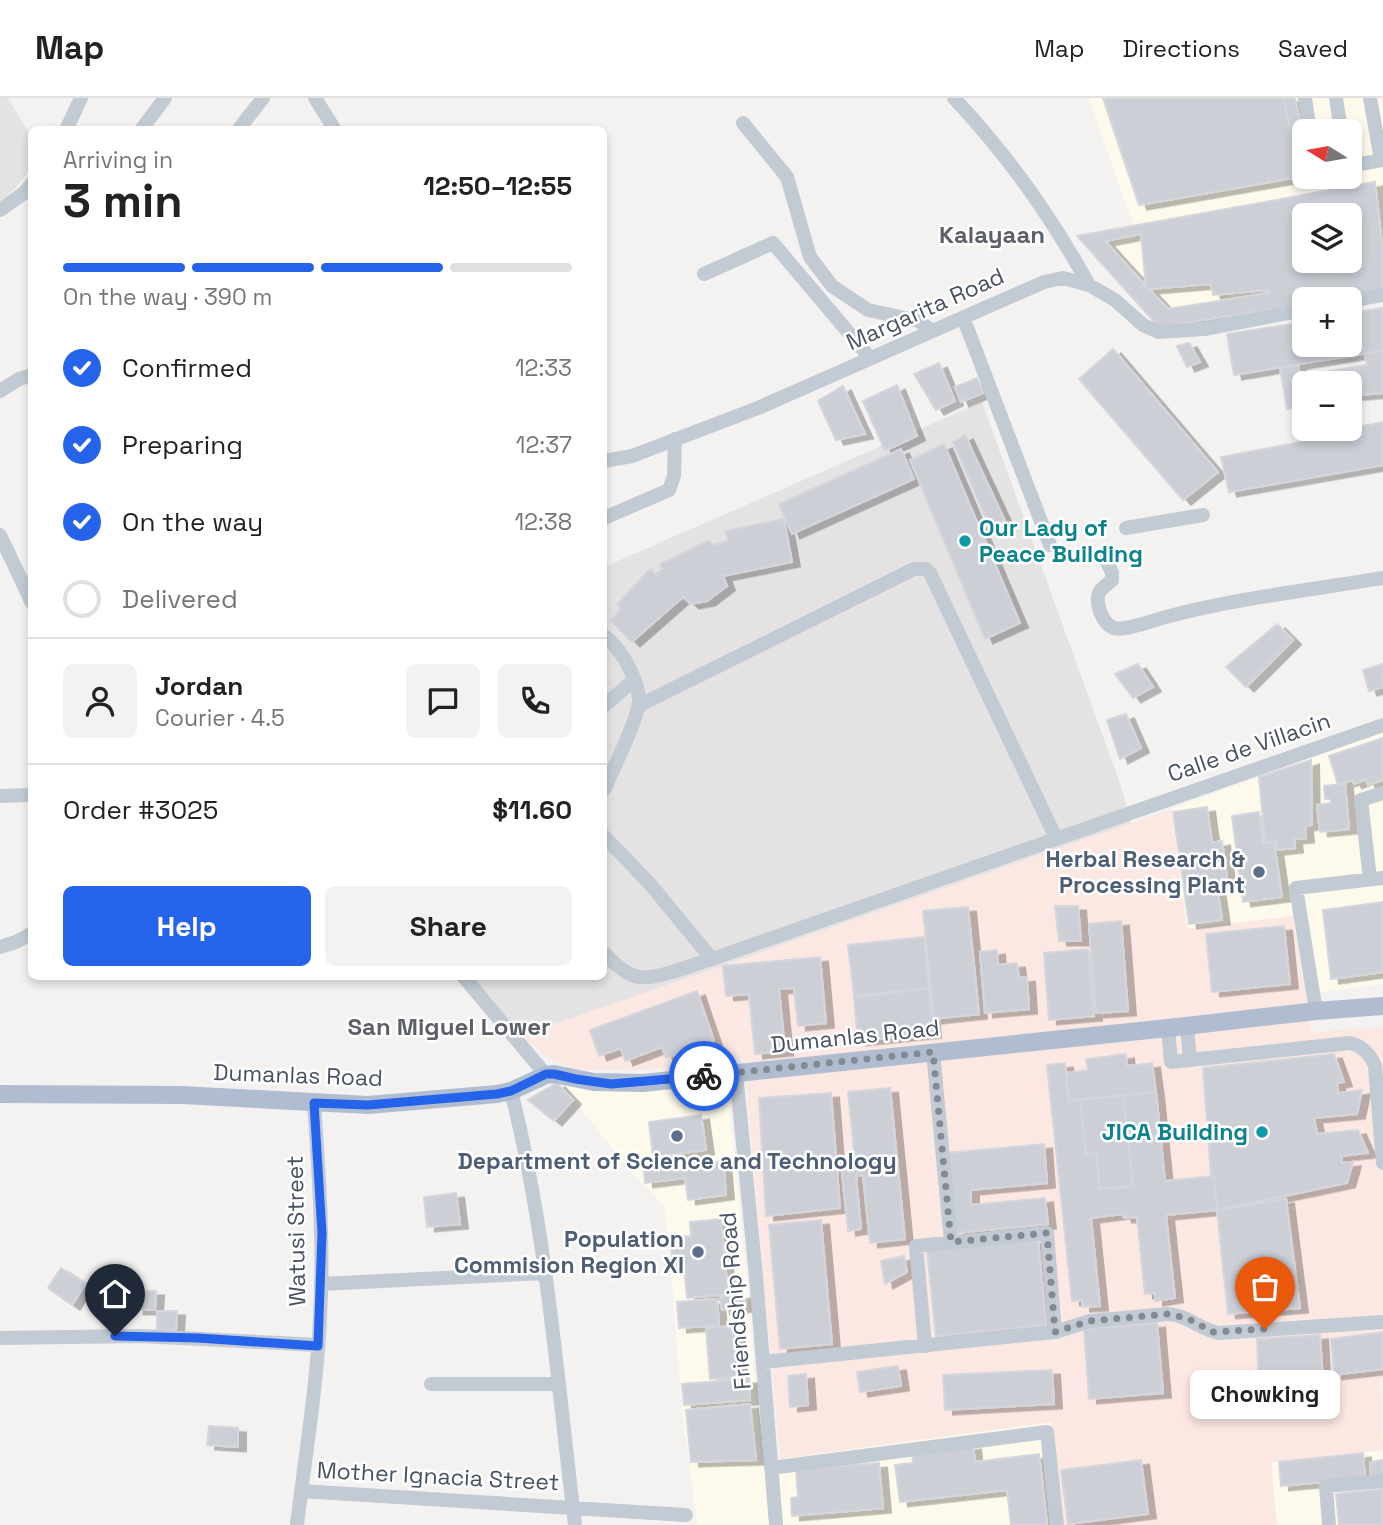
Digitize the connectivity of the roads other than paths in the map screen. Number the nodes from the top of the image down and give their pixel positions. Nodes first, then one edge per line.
1 (81, 98) edge
2 (165, 98) edge
3 (264, 98) edge
4 (314, 98) edge
5 (954, 98) edge
6 (1305, 98) edge
7 (1336, 98) edge
8 (1370, 98) edge
9 (1308, 119) edge
10 (1339, 119) edge
11 (743, 124) dead end
12 (68, 126) edge
13 (144, 126) edge
14 (241, 126) edge
15 (332, 126) edge
16 (1382, 160) edge
17 (1362, 164) edge
18 (28, 188) edge
19 (0, 210) edge
20 (704, 274) dead end
21 (1088, 285) junction
22 (1383, 295) edge
23 (1362, 299) edge
24 (1292, 312) edge
25 (963, 317) junction
26 (932, 331) junction
27 (870, 358) junction
28 (28, 376) edge
29 (0, 391) edge
30 (675, 439) junction
31 (607, 460) edge
32 (1203, 515) dead end
33 (607, 517) edge
34 (1126, 528) dead end
35 (0, 535) edge
36 (1050, 545) dead end
37 (1104, 555) dead end
38 (1383, 578) edge
39 (28, 594) edge
40 (607, 638) edge
41 (634, 680) junction
42 (607, 703) edge
43 (640, 705) junction
44 (1383, 725) edge
45 (607, 783) edge
46 (1383, 793) edge
47 (28, 795) edge
48 (0, 796) edge
49 (1056, 838) junction
50 (607, 839) edge
51 (1376, 878) edge
52 (28, 935) edge
53 (0, 947) edge
54 (607, 956) edge
55 (712, 959) junction
56 (466, 980) edge
57 (1383, 1006) edge
58 (1316, 1011) junction
59 (1187, 1026) junction
60 (1168, 1028) junction
61 (933, 1052) junction
62 (1190, 1060) junction
63 (736, 1073) junction
64 (546, 1074) junction
65 (511, 1091) junction
66 (0, 1094) edge
67 (314, 1103) junction
68 (1383, 1163) edge
69 (951, 1242) junction
70 (544, 1273) junction
71 (321, 1284) junction
72 (1383, 1322) edge
73 (1055, 1332) junction
74 (0, 1338) edge
75 (318, 1346) junction
76 (925, 1346) junction
77 (763, 1362) junction
78 (431, 1384) dead end
79 (559, 1384) junction
80 (771, 1468) junction
81 (1383, 1481) edge
82 (301, 1491) junction
83 (573, 1506) junction
84 (686, 1515) dead end
85 (297, 1525) edge
86 (575, 1525) edge
87 (776, 1525) edge
88 (1057, 1525) edge
89 (1329, 1525) edge

1 - 12 street
2 - 13 street
3 - 14 street
4 - 15 street
5 - 21 street
6 - 9 street
7 - 10 street
8 - 16 street
11 - 26 street
16 - 17 street
18 - 19 street
20 - 27 street
21 - 24 street, Margarita Road
21 - 25 street, Margarita Road
22 - 23 street
25 - 26 street, Margarita Road
25 - 36 street
26 - 27 street, Margarita Road
27 - 30 street, Margarita Road
28 - 29 street
30 - 31 street, Margarita Road
30 - 33 street
32 - 34 street
35 - 39 street
37 - 38 street
40 - 41 street
41 - 42 street
41 - 43 street
43 - 45 street
43 - 49 street
44 - 49 street, Calle de Villacin
46 - 51 street
47 - 48 street
49 - 55 street, Calle de Villacin
50 - 55 street
51 - 58 street
52 - 53 street
54 - 55 street, Calle de Villacin
56 - 64 street
57 - 58 main road, Dumanlas Road
58 - 59 main road, Dumanlas Road
59 - 60 main road, Dumanlas Road
59 - 62 street
60 - 61 main road, Dumanlas Road
60 - 62 street
61 - 63 main road, Dumanlas Road
61 - 69 street
62 - 68 street
63 - 64 main road, Dumanlas Road
63 - 77 street, Friendship Road
64 - 65 main road, Dumanlas Road
65 - 67 main road, Dumanlas Road
65 - 70 street
66 - 67 main road, Dumanlas Road
67 - 71 street, Watusi Street
69 - 73 street
69 - 76 street
70 - 71 street
70 - 79 street
71 - 75 street, Watusi Street
72 - 73 street
73 - 76 street
74 - 75 street
75 - 82 street, Watusi Street
76 - 77 street
77 - 80 street, Friendship Road
78 - 79 street
79 - 83 street
80 - 87 street, Friendship Road
80 - 88 street
81 - 89 street
82 - 83 street, Mother Ignacia Street
82 - 85 street, Watusi Street
83 - 84 street, Mother Ignacia Street
83 - 86 street

